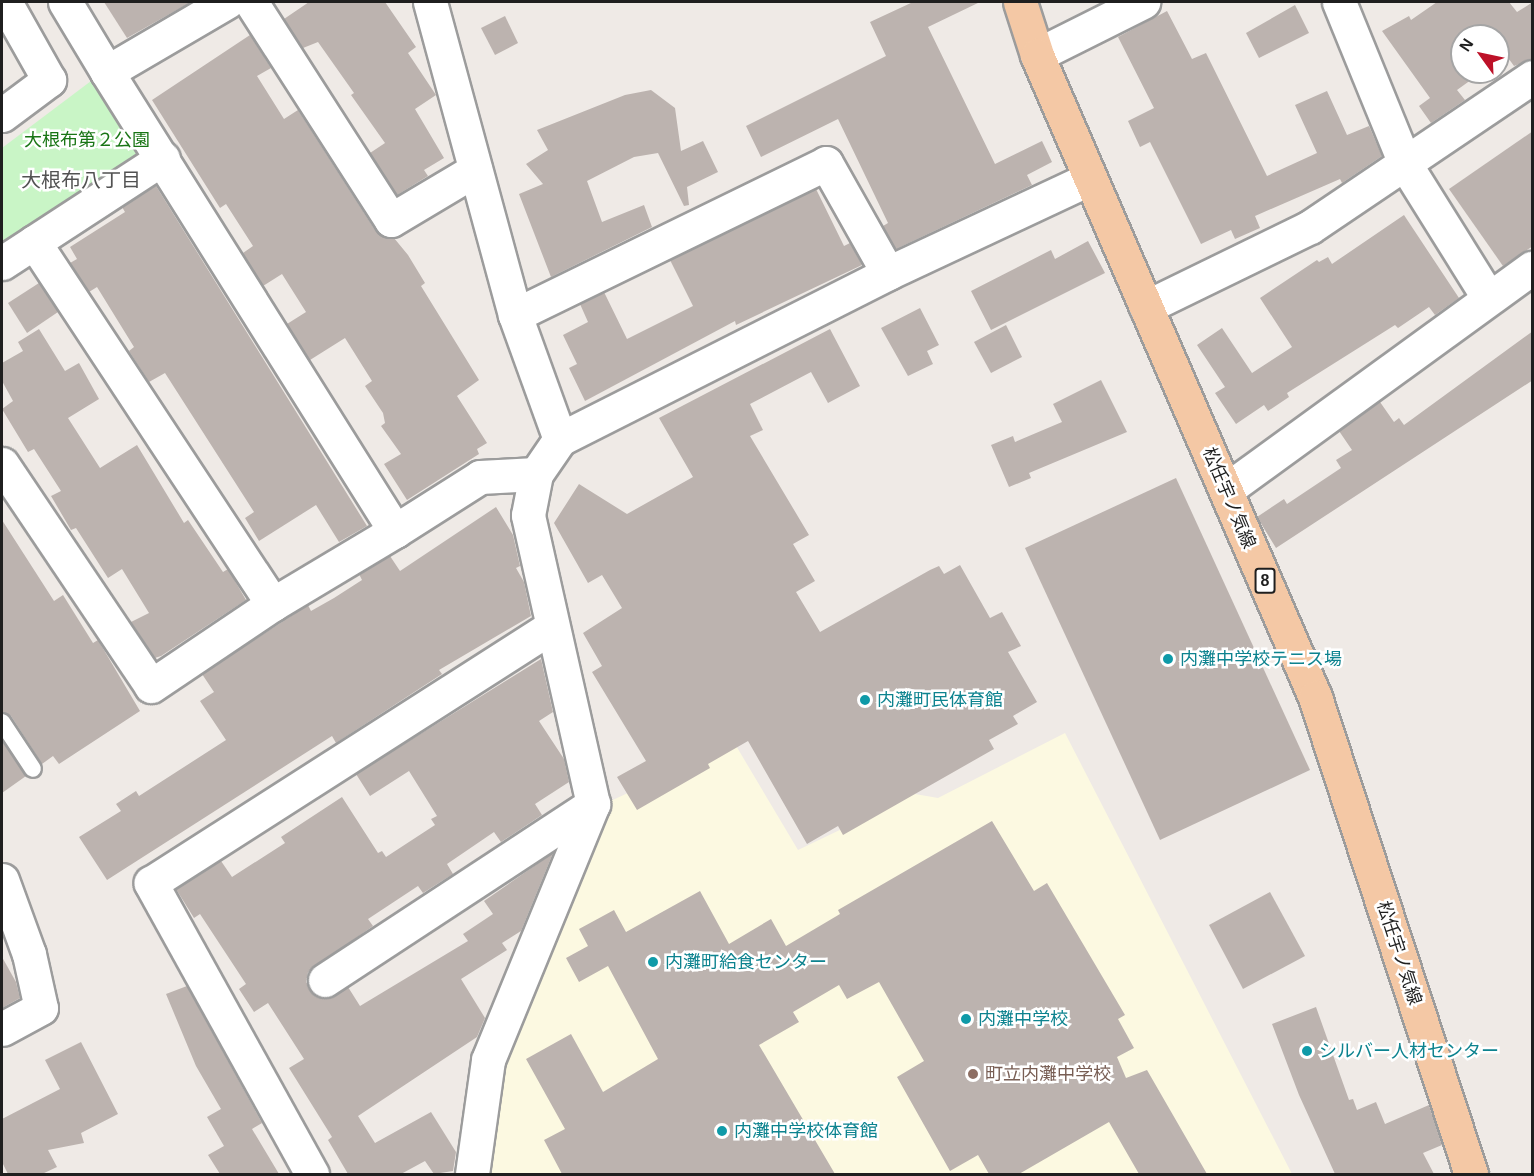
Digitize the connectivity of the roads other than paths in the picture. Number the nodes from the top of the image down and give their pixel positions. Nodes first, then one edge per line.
1 (5, 2) edge
2 (65, 2) edge
3 (227, 2) edge
4 (251, 2) edge
5 (430, 2) edge
6 (1020, 2) edge
7 (1143, 2) edge
8 (1339, 2) edge
9 (1037, 55) junction
10 (107, 72) junction
11 (1533, 77) edge
12 (2, 115) edge
13 (163, 158) junction
14 (1405, 164) junction
15 (475, 170) junction
16 (1089, 179) junction
17 (34, 243) junction
18 (2, 264) edge
19 (1533, 268) edge
20 (888, 273) junction
21 (1488, 297) junction
22 (1146, 307) junction
23 (515, 315) junction
24 (560, 439) junction
25 (2, 464) edge
26 (536, 474) junction
27 (1226, 490) junction
28 (395, 531) junction
29 (273, 604) junction
30 (551, 627) junction
31 (2, 722) edge
32 (33, 770) dead end
33 (592, 804) junction
34 (2, 880) edge
35 (325, 980) dead end
36 (2, 1029) edge
37 (312, 1174) edge
38 (472, 1174) edge
39 (1471, 1174) edge

1 - 12 street
2 - 10 street
3 - 10 street
4 - 15 street
5 - 15 street
6 - 9 main road, 松任宇ノ気線 / 8
7 - 9 street
8 - 14 street
9 - 16 main road, 松任宇ノ気線 / 8
10 - 13 street
11 - 14 street
13 - 17 street
13 - 28 street
14 - 21 street
14 - 22 street
15 - 23 street
16 - 20 street
16 - 22 main road, 松任宇ノ気線 / 8
17 - 18 street
17 - 29 street
19 - 21 street
20 - 23 street
20 - 24 street
21 - 27 street
22 - 27 main road, 松任宇ノ気線 / 8
23 - 24 street
24 - 26 street
25 - 29 street
26 - 28 street
26 - 30 street
27 - 39 main road, 松任宇ノ気線 / 8
28 - 29 street
30 - 33 street
30 - 37 street
31 - 32 lane
33 - 35 street
33 - 38 street
34 - 36 street

